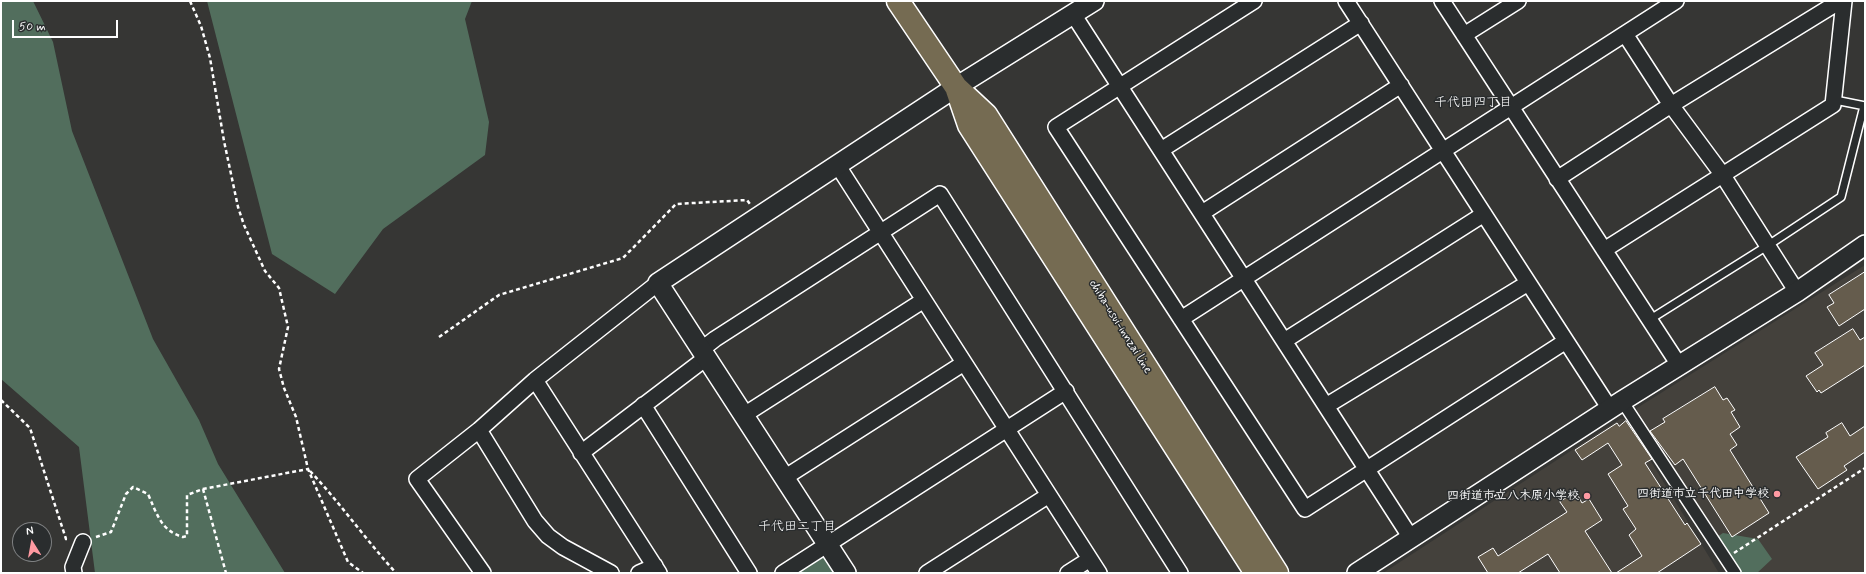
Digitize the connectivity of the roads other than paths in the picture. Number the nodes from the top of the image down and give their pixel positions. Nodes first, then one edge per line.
1 (898, 1) edge
2 (1094, 1) edge
3 (1254, 1) edge
4 (1346, 1) edge
5 (1442, 1) edge
6 (1518, 1) edge
7 (1676, 1) edge
8 (1840, 1) edge
9 (1844, 1) edge
10 (1074, 14) junction
11 (1361, 23) junction
12 (1625, 34) junction
13 (1464, 35) junction
14 (1401, 85) junction
15 (1120, 86) junction
16 (956, 87) junction
17 (1835, 100) junction
18 (1671, 105) junction
19 (1864, 106) edge
20 (1511, 108) junction
21 (1161, 150) junction
22 (1444, 151) junction
23 (838, 166) junction
24 (1722, 174) junction
25 (1558, 179) junction
26 (1202, 213) junction
27 (1484, 214) junction
28 (880, 232) junction
29 (1865, 245) edge
30 (1767, 246) junction
31 (1604, 250) junction
32 (1244, 279) junction
33 (658, 283) junction
34 (1528, 283) junction
35 (1797, 292) junction
36 (924, 300) junction
37 (1181, 319) junction
38 (1649, 320) junction
39 (1284, 341) junction
40 (1566, 341) junction
41 (704, 354) junction
42 (964, 363) junction
43 (1679, 365) junction
44 (535, 380) junction
45 (1066, 392) junction
46 (643, 405) junction
47 (1616, 405) junction
48 (1326, 406) junction
49 (744, 415) junction
50 (1007, 429) junction
51 (480, 430) junction
52 (581, 453) junction
53 (1367, 469) junction
54 (784, 478) junction
55 (1049, 495) junction
56 (1411, 538) junction
57 (83, 542) road end
58 (828, 545) junction
59 (1090, 559) junction
60 (657, 570) edge
61 (74, 573) edge
62 (483, 573) edge
63 (610, 573) edge
64 (639, 573) edge
65 (749, 573) edge
66 (783, 573) edge
67 (846, 573) edge
68 (927, 573) edge
69 (1068, 573) edge
70 (1099, 573) edge
71 (1180, 573) edge
72 (1256, 573) edge
73 (1277, 573) edge
74 (1357, 573) edge
75 (1735, 573) edge

1 - 16 main road, chiba-usui-innzai line
2 - 10 street
3 - 15 street
4 - 11 street
5 - 13 street
6 - 13 street
7 - 12 street
8 - 18 street
9 - 17 street
10 - 15 street
10 - 16 street
11 - 14 street
11 - 21 street
12 - 18 street
12 - 20 street
13 - 20 street
14 - 22 street
14 - 26 street
15 - 21 street
15 - 37 street
16 - 23 street
16 - 72 main road, chiba-usui-innzai line
16 - 73 main road, chiba-usui-innzai line
17 - 19 lane
17 - 24 street
18 - 24 street
18 - 25 street
19 - 30 lane
20 - 22 street
20 - 25 street
21 - 26 street
22 - 27 street
22 - 32 street
23 - 28 street
23 - 33 street
24 - 30 street
24 - 31 street
25 - 31 street
26 - 32 street
27 - 34 street
27 - 39 street
28 - 36 street
28 - 41 street
28 - 45 street
29 - 35 street
30 - 35 street
30 - 38 lane
31 - 38 street
32 - 37 street
32 - 39 street
33 - 41 street
33 - 44 street
34 - 40 street
34 - 48 street
35 - 43 street
36 - 42 street
36 - 49 street
37 - 53 street
38 - 43 street
39 - 48 street
40 - 47 street
40 - 53 street
41 - 46 street
41 - 49 street
42 - 50 street
42 - 54 street
43 - 47 street
44 - 51 street
44 - 52 street
45 - 50 street
45 - 71 street
46 - 52 street
46 - 65 street
47 - 56 street
47 - 75 street
48 - 53 street
49 - 54 street
50 - 55 street
50 - 58 street
51 - 62 street
51 - 63 street
52 - 60 street
53 - 56 street
54 - 58 street
55 - 59 street
55 - 68 street
56 - 74 street
57 - 61 street
58 - 66 street
58 - 67 street
59 - 69 street
59 - 70 street
60 - 64 street

